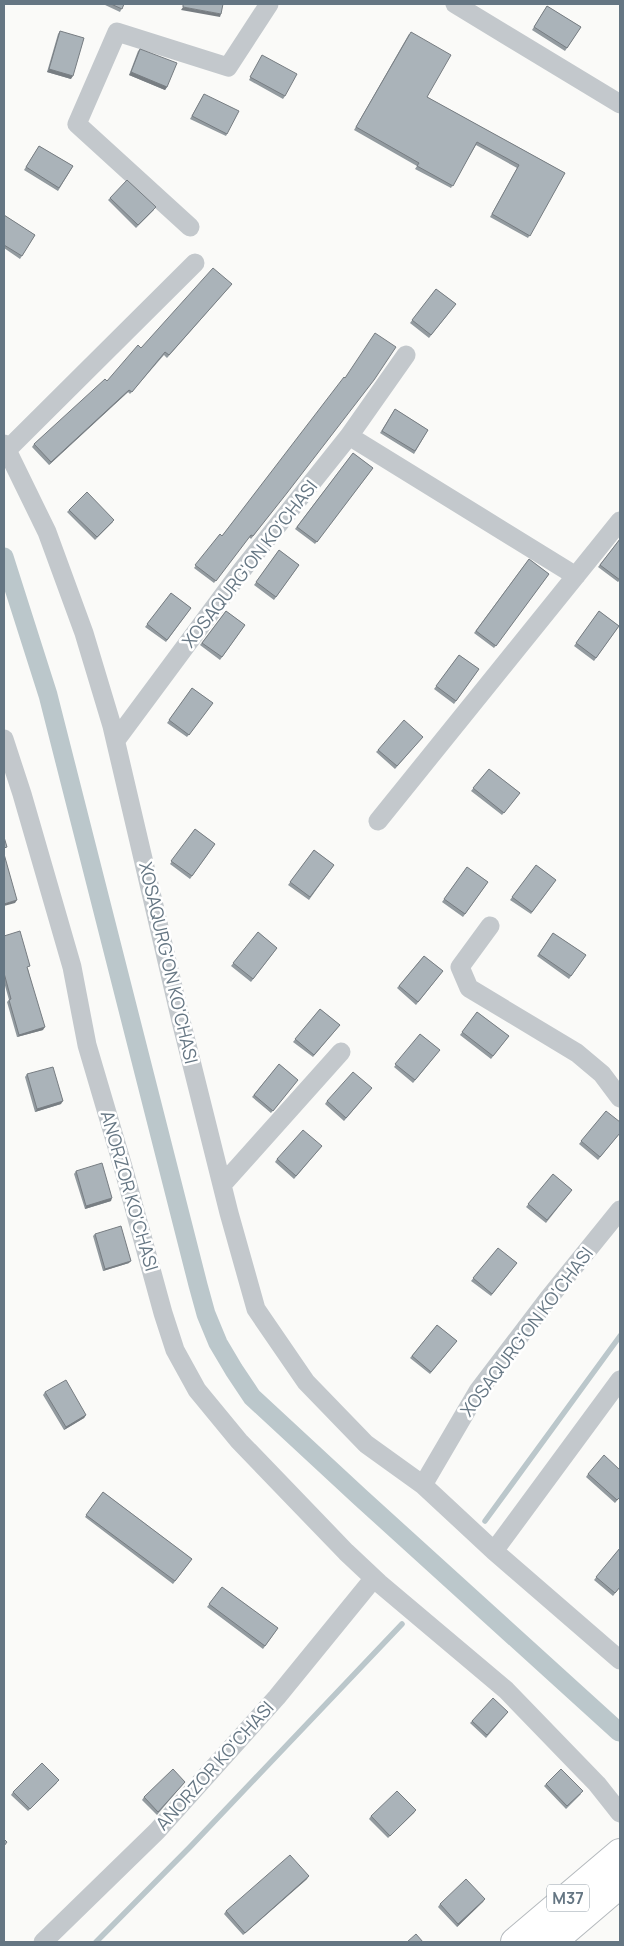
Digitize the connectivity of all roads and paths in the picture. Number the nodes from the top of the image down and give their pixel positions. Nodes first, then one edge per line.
1 (269, 4) edge
2 (455, 4) edge
3 (620, 104) edge
4 (190, 227) dead end
5 (195, 263) dead end
6 (406, 355) dead end
7 (348, 436) junction
8 (5, 447) edge
9 (620, 521) edge
10 (576, 576) junction
11 (4, 739) edge
12 (116, 740) junction
13 (378, 822) dead end
14 (490, 926) dead end
15 (341, 1052) dead end
16 (620, 1098) edge
17 (222, 1185) junction
18 (620, 1210) edge
19 (620, 1380) edge
20 (423, 1485) junction
21 (494, 1551) junction
22 (374, 1578) junction
23 (620, 1660) edge
24 (620, 1813) edge
25 (620, 1853) edge
26 (620, 1884) edge
27 (43, 1942) edge
28 (515, 1942) edge
29 (552, 1942) edge

1 - 4 street
2 - 3 street
5 - 8 street, XOSAQURG'ON KO'CHASI
6 - 7 street, XOSAQURG'ON KO'CHASI
7 - 10 street
7 - 12 street, XOSAQURG'ON KO'CHASI
8 - 12 street, XOSAQURG'ON KO'CHASI
9 - 10 street
10 - 13 street
11 - 22 street, ANORZOR KO'CHASI
12 - 17 street, XOSAQURG'ON KO'CHASI
14 - 16 street
15 - 17 street
17 - 20 street, XOSAQURG'ON KO'CHASI
18 - 20 street, XOSAQURG'ON KO'CHASI
19 - 21 street
20 - 21 street, XOSAQURG'ON KO'CHASI
21 - 23 street, XOSAQURG'ON KO'CHASI
22 - 24 street, ANORZOR KO'CHASI
22 - 27 street, ANORZOR KO'CHASI
25 - 28 highway, M37
26 - 29 highway, M37

